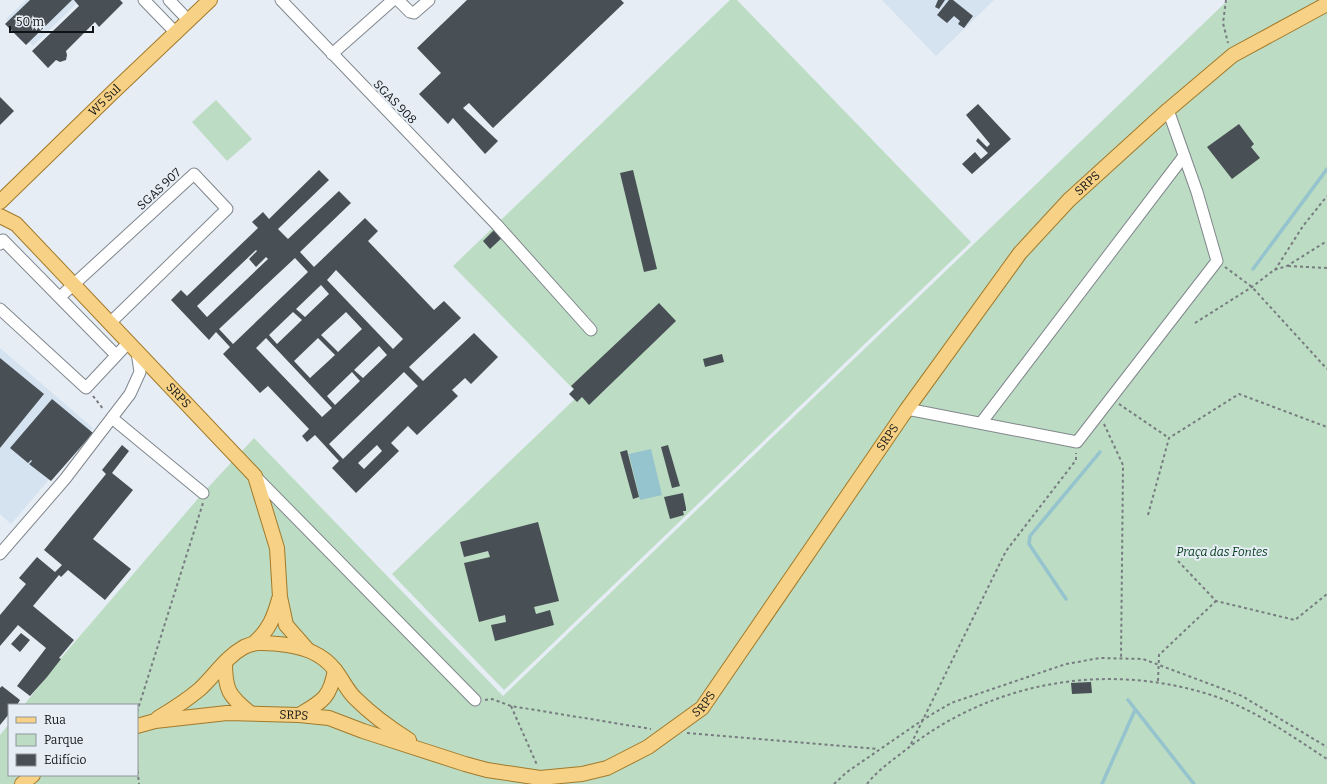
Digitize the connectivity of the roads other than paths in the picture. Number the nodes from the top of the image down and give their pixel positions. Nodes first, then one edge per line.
1 (144, 0) edge
2 (169, 0) edge
3 (210, 0) edge
4 (281, 0) edge
5 (392, 0) edge
6 (398, 0) edge
7 (429, 0) edge
8 (1327, 4) edge
9 (189, 21) junction
10 (176, 33) junction
11 (332, 54) junction
12 (1168, 110) junction
13 (1184, 156) junction
14 (2, 199) edge
15 (0, 216) edge
16 (16, 224) junction
17 (0, 244) edge
18 (74, 284) junction
19 (60, 296) junction
20 (0, 309) edge
21 (111, 322) junction
22 (591, 330) dead end
23 (133, 347) junction
24 (116, 355) junction
25 (907, 409) junction
26 (112, 418) junction
27 (981, 423) junction
28 (255, 476) junction
29 (203, 493) road end
30 (0, 554) edge
31 (280, 597) junction
32 (255, 642) junction
33 (306, 649) junction
34 (225, 663) junction
35 (336, 670) junction
36 (475, 700) road end
37 (250, 713) junction
38 (299, 715) junction
39 (155, 721) junction
40 (138, 726) edge
41 (428, 751) junction
42 (32, 776) edge
43 (22, 784) edge

1 - 10 street
2 - 9 street
3 - 9 main road, W5 Sul
4 - 11 street, SGAS 908
5 - 11 street
6 - 7 street
8 - 12 main road, SRPS
9 - 10 main road, W5 Sul
10 - 14 main road, W5 Sul
11 - 22 street, SGAS 908
12 - 13 street
12 - 25 main road, SRPS
13 - 27 street
13 - 27 street
14 - 16 main road, SRPS
15 - 16 main road, SRPS
16 - 18 main road, SRPS
17 - 19 street
18 - 19 street
18 - 21 main road, SRPS
18 - 21 street, SGAS 907
19 - 24 street
20 - 24 street
21 - 23 main road, SRPS
23 - 24 street
23 - 26 street
23 - 28 main road, SRPS
25 - 27 street
25 - 41 main road, SRPS
26 - 29 street
26 - 30 street
28 - 31 main road, SRPS
28 - 36 street
31 - 32 main road, SRPS
31 - 33 main road, SRPS
32 - 33 main road, SRPS
32 - 34 main road, SRPS
33 - 35 main road, SRPS
34 - 37 main road
34 - 39 main road, SRPS
35 - 38 main road
35 - 41 main road, SRPS
37 - 38 main road, SRPS
37 - 39 main road, SRPS
38 - 41 main road, SRPS
39 - 40 main road, SRPS
42 - 43 main road

